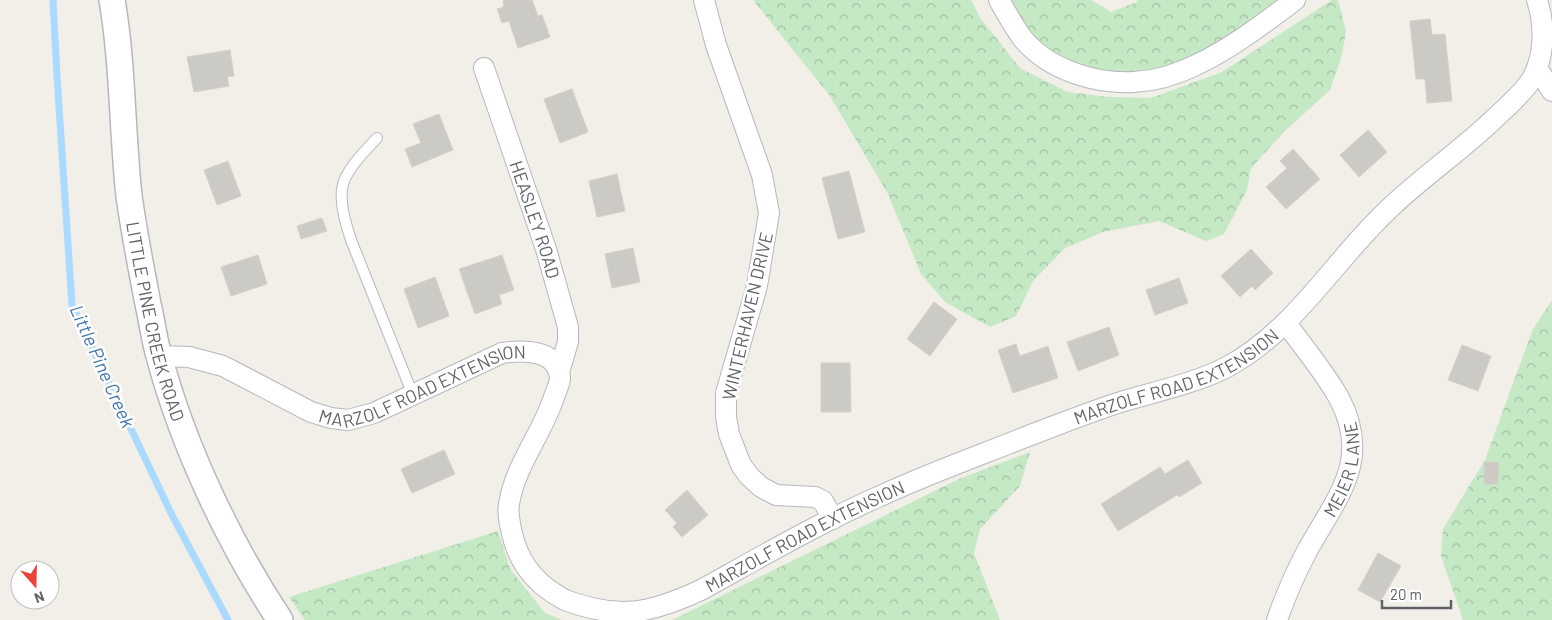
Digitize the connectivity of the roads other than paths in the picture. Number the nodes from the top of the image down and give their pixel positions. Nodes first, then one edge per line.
1 (112, 0) edge
2 (704, 0) edge
3 (999, 0) edge
4 (1295, 0) edge
5 (1541, 3) edge
6 (484, 68) dead end
7 (1537, 68) junction
8 (1552, 91) edge
9 (377, 138) dead end
10 (1286, 323) junction
11 (159, 356) junction
12 (559, 372) junction
13 (413, 395) junction
14 (833, 519) junction
15 (280, 620) edge
16 (1278, 620) edge

1 - 11 street, LITTLE PINE CREEK ROAD
2 - 14 street, WINTERHAVEN DRIVE
3 - 4 street
5 - 7 street, MARZOLF ROAD EXTENSION
6 - 12 street, HEASLEY ROAD
7 - 8 street
7 - 10 street, MARZOLF ROAD EXTENSION
9 - 13 lane
10 - 14 street, MARZOLF ROAD EXTENSION
10 - 16 street, MEIER LANE
11 - 13 street, MARZOLF ROAD EXTENSION
11 - 15 street, LITTLE PINE CREEK ROAD
12 - 13 street, MARZOLF ROAD EXTENSION
12 - 14 street, MARZOLF ROAD EXTENSION

